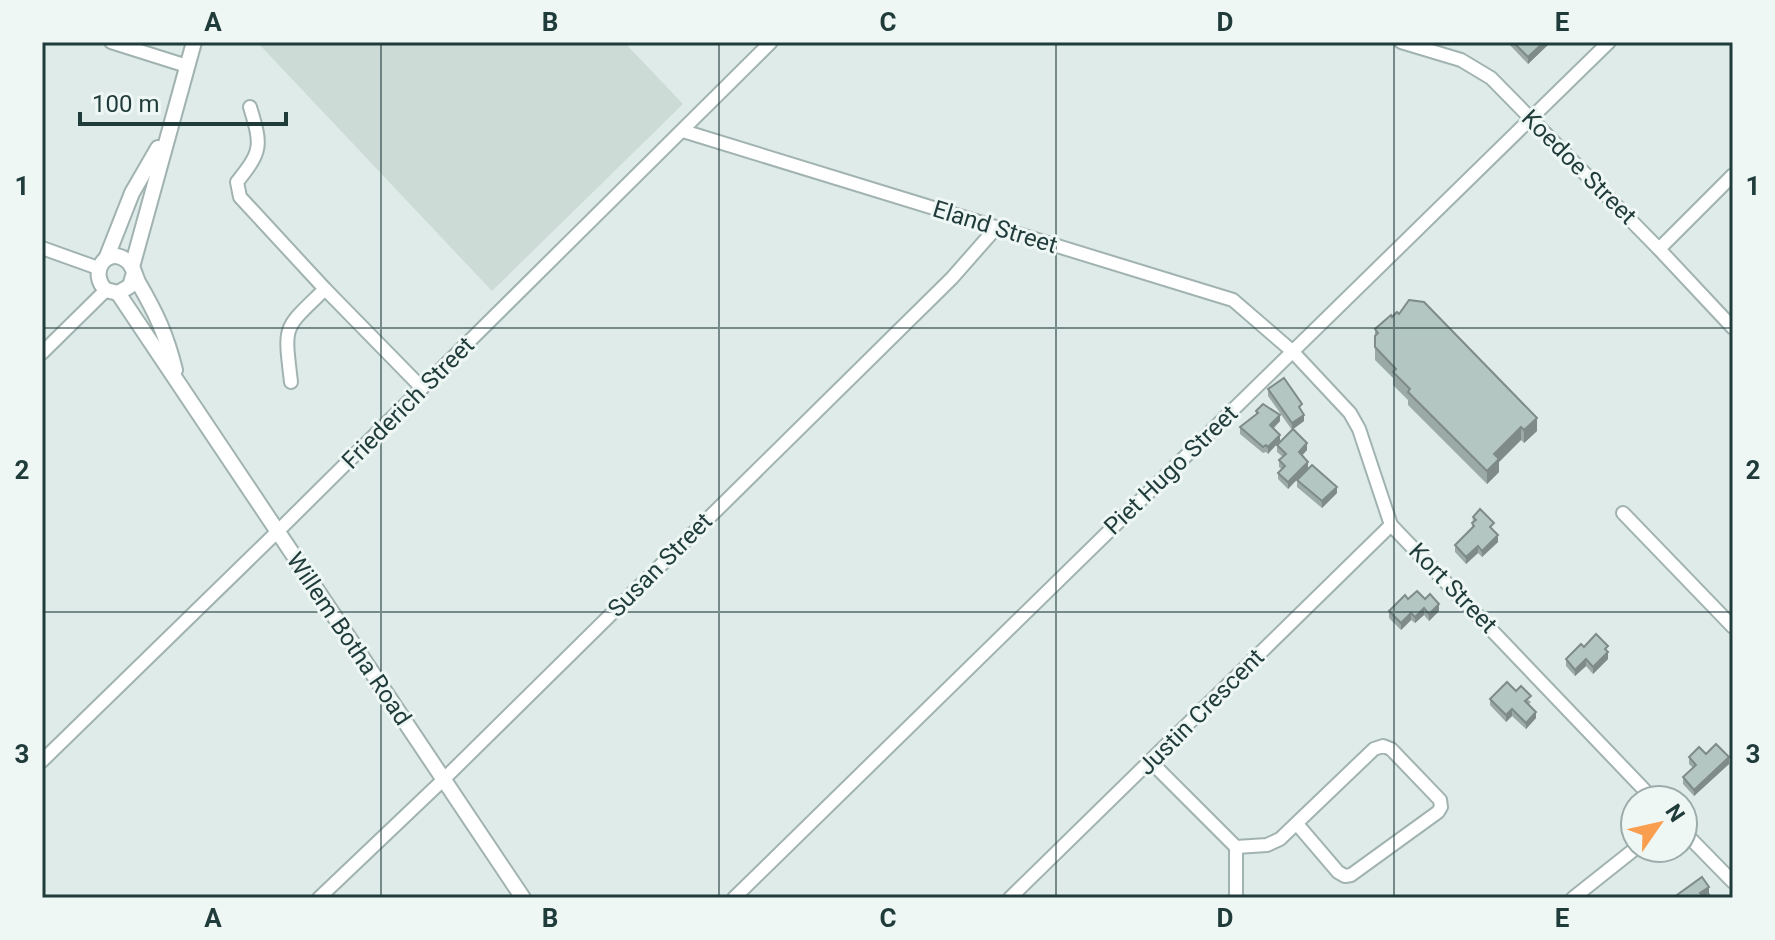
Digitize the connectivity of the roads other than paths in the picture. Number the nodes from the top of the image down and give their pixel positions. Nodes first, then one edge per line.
1 (111, 42) edge
2 (194, 42) edge
3 (771, 42) edge
4 (1401, 42) edge
5 (1609, 42) edge
6 (187, 66) junction
7 (250, 107) dead end
8 (1531, 118) junction
9 (168, 130) junction
10 (683, 131) junction
11 (1733, 175) edge
12 (996, 228) junction
13 (42, 248) edge
14 (1659, 249) junction
15 (102, 264) junction
16 (133, 270) junction
17 (325, 289) junction
18 (112, 292) junction
19 (1733, 328) edge
20 (1292, 351) junction
21 (42, 353) edge
22 (177, 379) junction
23 (291, 382) dead end
24 (422, 388) junction
25 (1623, 513) dead end
26 (1391, 525) junction
27 (277, 532) junction
28 (1733, 627) edge
29 (42, 761) edge
30 (1151, 762) junction
31 (443, 780) junction
32 (1639, 784) edge
33 (1297, 824) junction
34 (1236, 847) junction
35 (1699, 847) edge
36 (1619, 861) edge
37 (1733, 882) edge
38 (319, 898) edge
39 (523, 898) edge
40 (734, 898) edge
41 (1010, 898) edge
42 (1236, 898) edge
43 (1573, 898) edge

1 - 6 street
2 - 6 street
3 - 10 street, Friederich Street
4 - 8 street, Koedoe Street
5 - 8 street, Piet Hugo Street
6 - 9 street
7 - 17 street
8 - 14 street, Koedoe Street
8 - 20 street, Piet Hugo Street
9 - 15 street
9 - 16 street
10 - 12 street, Eland Street
10 - 24 street, Friederich Street
11 - 14 street
12 - 20 street, Eland Street
12 - 31 street, Susan Street
13 - 15 street
14 - 19 street, Koedoe Street
15 - 16 street
15 - 18 street
16 - 18 street
16 - 22 street, Willem Botha Road
17 - 23 street
17 - 24 street
18 - 21 street
18 - 22 street, Willem Botha Road
20 - 26 street, Kort Street
20 - 40 street, Piet Hugo Street
22 - 27 street, Willem Botha Road
24 - 27 street, Friederich Street
25 - 28 street
26 - 30 street, Justin Crescent
26 - 32 street, Kort Street
27 - 29 street, Friederich Street
27 - 31 street, Willem Botha Road
30 - 34 street
30 - 41 street, Justin Crescent
31 - 38 street, Susan Street
31 - 39 street, Willem Botha Road
33 - 33 street
33 - 34 street
34 - 42 street
35 - 37 street
36 - 43 street

